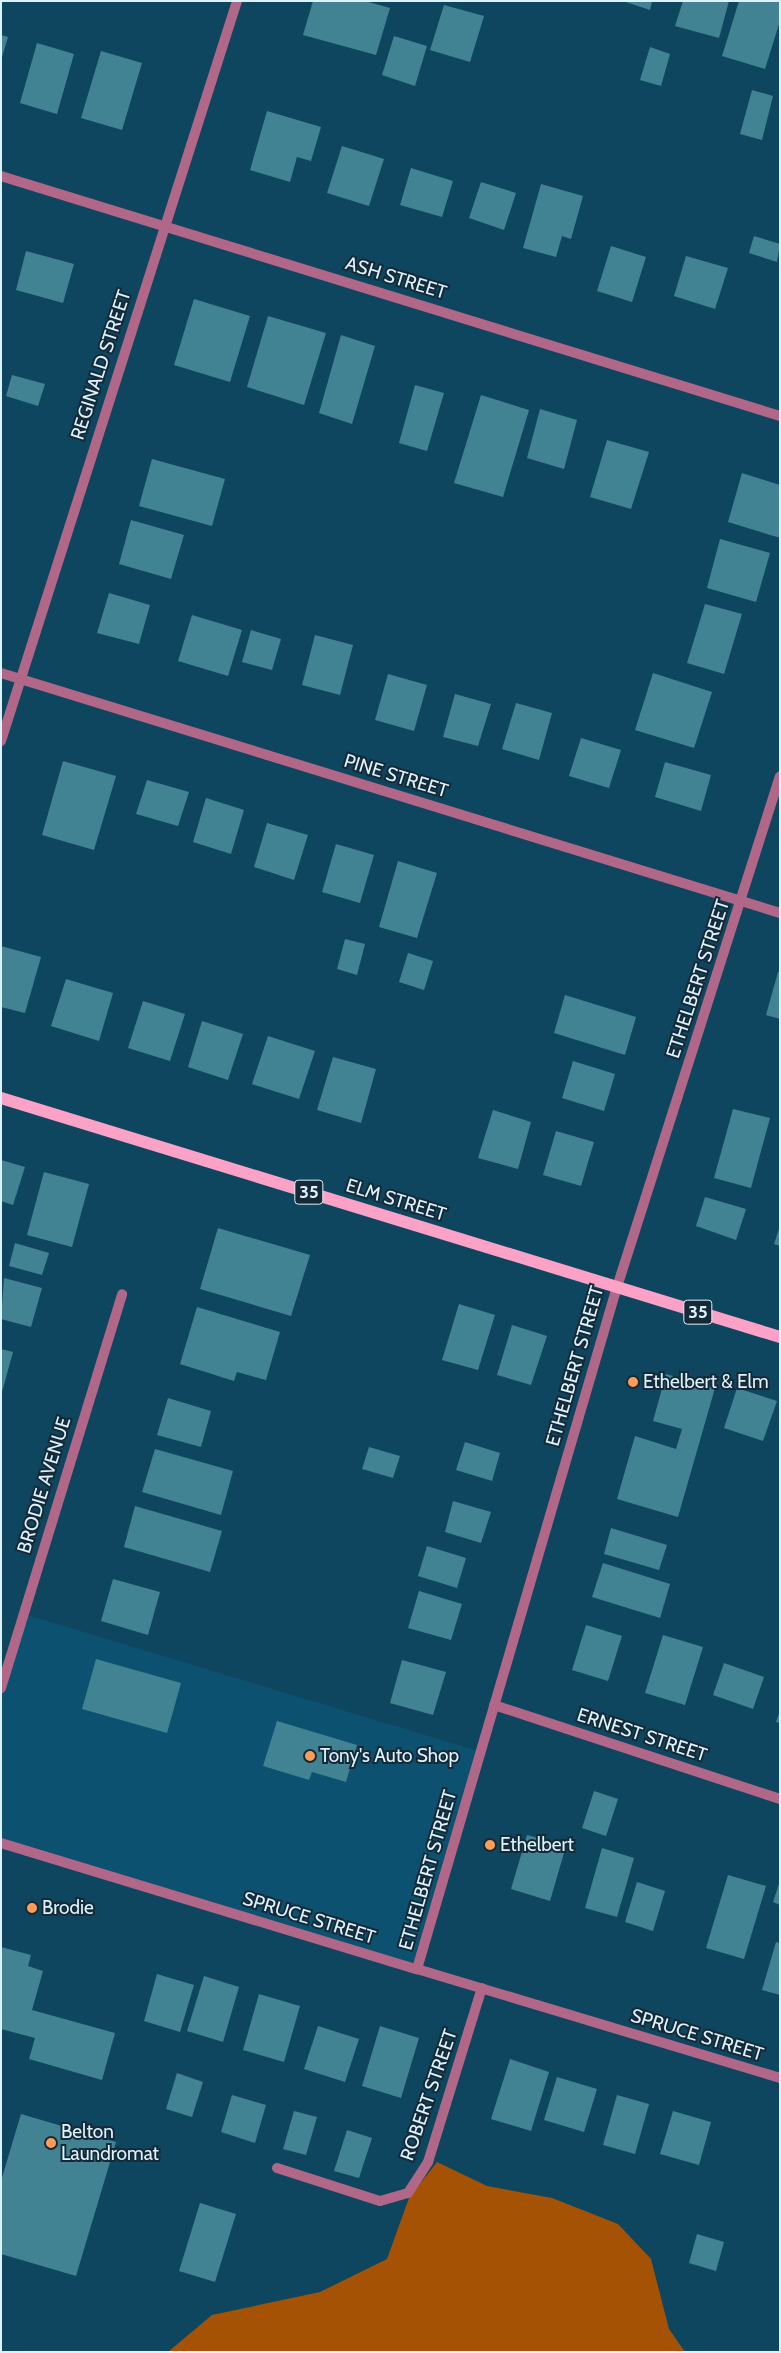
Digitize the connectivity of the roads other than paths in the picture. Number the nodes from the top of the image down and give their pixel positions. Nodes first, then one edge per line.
1 (237, 1) edge
2 (1, 176) edge
3 (164, 224) junction
4 (780, 416) edge
5 (1, 673) edge
6 (20, 678) junction
7 (1, 741) edge
8 (780, 776) edge
9 (742, 901) junction
10 (780, 913) edge
11 (1, 1098) edge
12 (617, 1287) junction
13 (122, 1294) dead end
14 (780, 1337) edge
15 (1, 1688) edge
16 (494, 1705) junction
17 (780, 1799) edge
18 (1, 1843) edge
19 (417, 1969) junction
20 (482, 1988) junction
21 (780, 2078) edge
22 (277, 2168) dead end

1 - 3 street, REGINALD STREET
2 - 3 street, ASH STREET
3 - 4 street, ASH STREET
3 - 6 street, REGINALD STREET
5 - 6 street, PINE STREET
6 - 7 street, REGINALD STREET
6 - 9 street, PINE STREET
8 - 9 street, ETHELBERT STREET
9 - 10 street, PINE STREET
9 - 12 street, ETHELBERT STREET
11 - 12 main road, ELM STREET / 35
12 - 14 main road, ELM STREET / 35
12 - 16 street, ETHELBERT STREET
13 - 15 street, BRODIE AVENUE
16 - 17 street, ERNEST STREET
16 - 19 street, ETHELBERT STREET
18 - 19 street, SPRUCE STREET
19 - 20 street, SPRUCE STREET
20 - 21 street, SPRUCE STREET
20 - 22 street, ROBERT STREET

